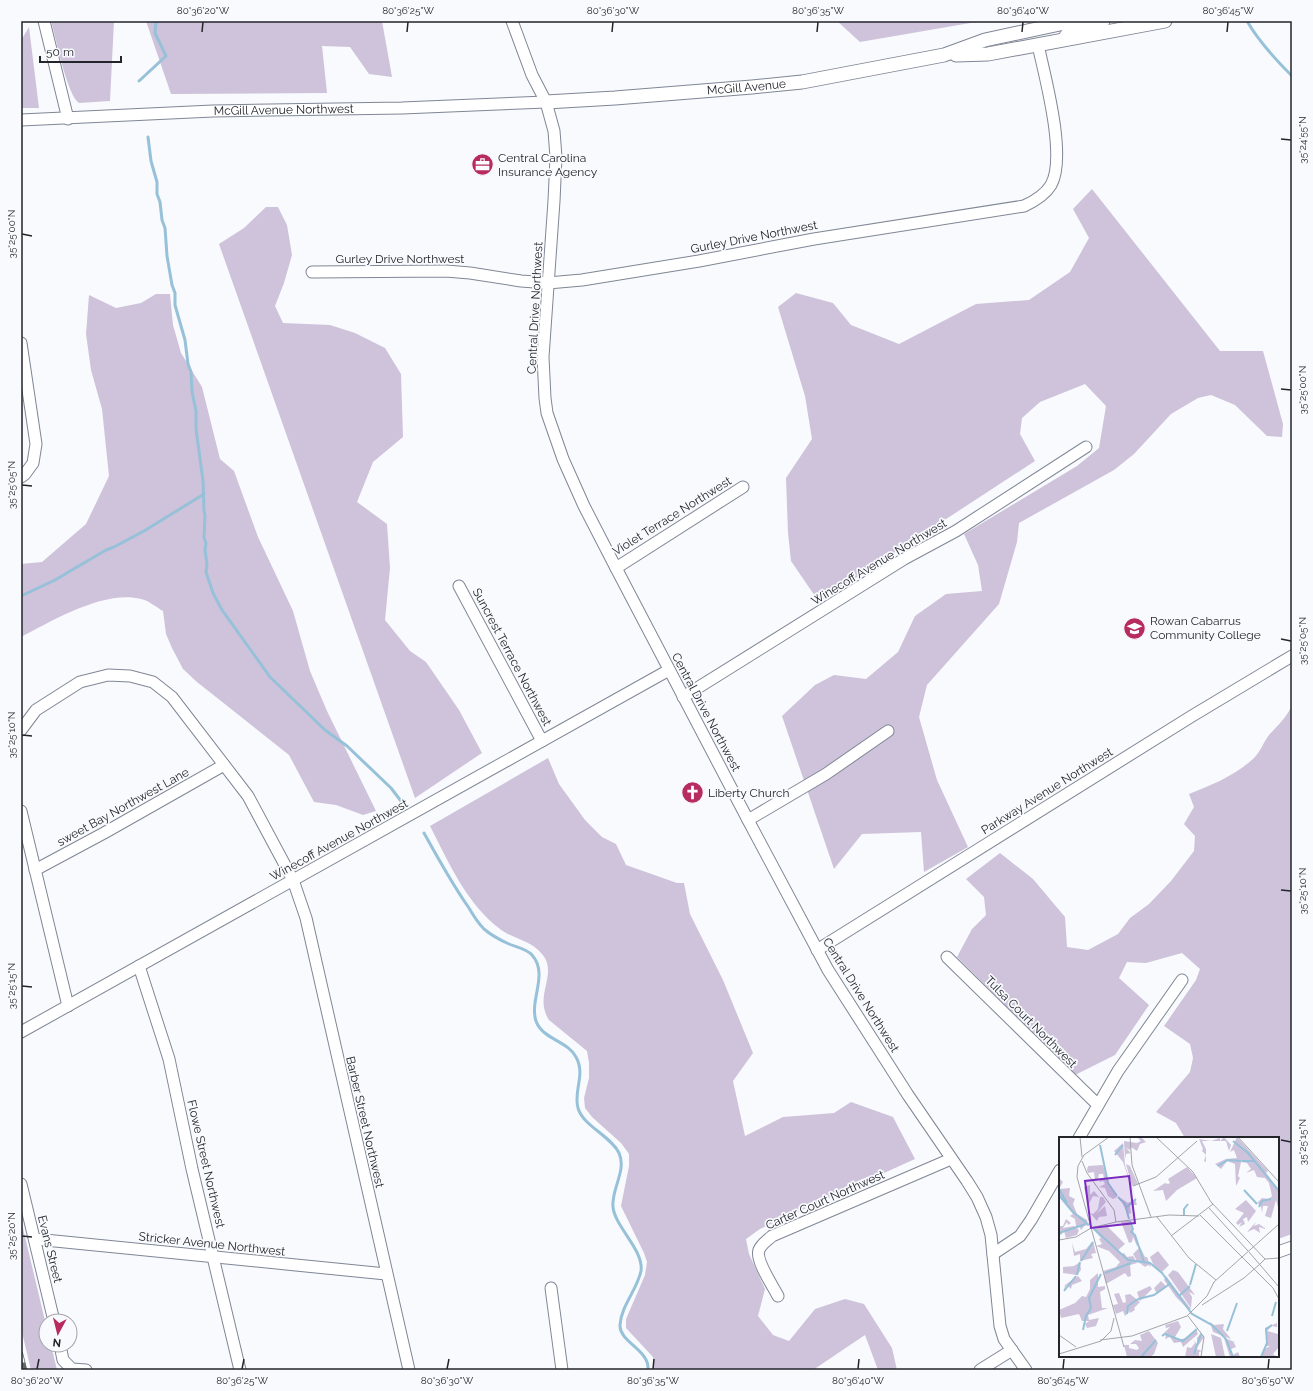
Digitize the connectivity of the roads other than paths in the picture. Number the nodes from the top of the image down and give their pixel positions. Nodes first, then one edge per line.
1 (44, 21) edge
2 (512, 21) edge
3 (1074, 21) edge
4 (1103, 21) edge
5 (1165, 21) edge
6 (1062, 41) junction
7 (1038, 45) junction
8 (944, 55) junction
9 (546, 102) junction
10 (68, 119) junction
11 (21, 120) edge
12 (312, 272) dead end
13 (548, 283) junction
14 (21, 343) edge
15 (1086, 447) dead end
16 (21, 477) edge
17 (743, 487) dead end
18 (616, 568) junction
19 (459, 586) dead end
20 (1292, 656) edge
21 (669, 670) junction
22 (683, 697) junction
23 (21, 730) edge
24 (888, 731) dead end
25 (542, 741) junction
26 (224, 765) junction
27 (21, 811) edge
28 (748, 820) junction
29 (35, 870) junction
30 (293, 880) junction
31 (817, 950) junction
32 (947, 957) dead end
33 (139, 966) junction
34 (1182, 980) dead end
35 (68, 1006) junction
36 (21, 1032) edge
37 (1098, 1105) junction
38 (1080, 1137) edge
39 (951, 1159) junction
40 (1059, 1172) edge
41 (21, 1184) edge
42 (35, 1239) junction
43 (1292, 1247) edge
44 (1279, 1252) edge
45 (993, 1254) junction
46 (213, 1257) junction
47 (386, 1274) junction
48 (551, 1288) dead end
49 (778, 1296) dead end
50 (52, 1313) edge
51 (1012, 1350) junction
52 (62, 1353) edge
53 (86, 1370) edge
54 (240, 1370) edge
55 (409, 1370) edge
56 (562, 1370) edge
57 (980, 1370) edge
58 (1026, 1370) edge

1 - 10 street
2 - 9 street, Central Drive Northwest
3 - 8 main road
4 - 6 main road
5 - 6 main road
6 - 7 main road
7 - 8 main road
7 - 13 street, Gurley Drive Northwest
8 - 9 main road, McGill Avenue
9 - 10 street, McGill Avenue Northwest
9 - 13 street, Central Drive Northwest
10 - 11 street, McGill Avenue Northwest
12 - 13 street, Gurley Drive Northwest
13 - 18 street, Central Drive Northwest
14 - 16 street
15 - 22 street, Winecoff Avenue Northwest
17 - 18 street, Violet Terrace Northwest
18 - 21 street, Central Drive Northwest
19 - 25 street, Suncrest Terrace Northwest
20 - 31 street, Parkway Avenue Northwest
21 - 22 street, Central Drive Northwest
21 - 25 street, Winecoff Avenue Northwest
22 - 28 street, Central Drive Northwest
23 - 26 street, Barber Street Northwest
24 - 28 street
25 - 30 street, Winecoff Avenue Northwest
26 - 29 street, sweet Bay Northwest Lane
26 - 30 street, Barber Street Northwest
27 - 29 street
28 - 31 street, Central Drive Northwest
29 - 35 street
30 - 33 street, Winecoff Avenue Northwest
30 - 47 street, Barber Street Northwest
31 - 39 street, Central Drive Northwest
32 - 37 street, Tulsa Court Northwest
33 - 35 street, Winecoff Avenue Northwest
33 - 46 street, Flowe Street Northwest
34 - 37 street
35 - 36 street, Winecoff Avenue Northwest
37 - 38 street
39 - 45 street, Central Drive Northwest
39 - 49 street, Carter Court Northwest
40 - 45 street
41 - 42 street, Evans Street
42 - 46 street, Stricker Avenue Northwest
42 - 50 street, Evans Street
43 - 44 street
45 - 51 street, Central Drive Northwest
46 - 47 street, Stricker Avenue Northwest
46 - 54 street, Flowe Street Northwest
47 - 55 street, Barber Street Northwest
48 - 56 street
51 - 57 street
51 - 58 street, Central Drive Northwest
52 - 53 street

